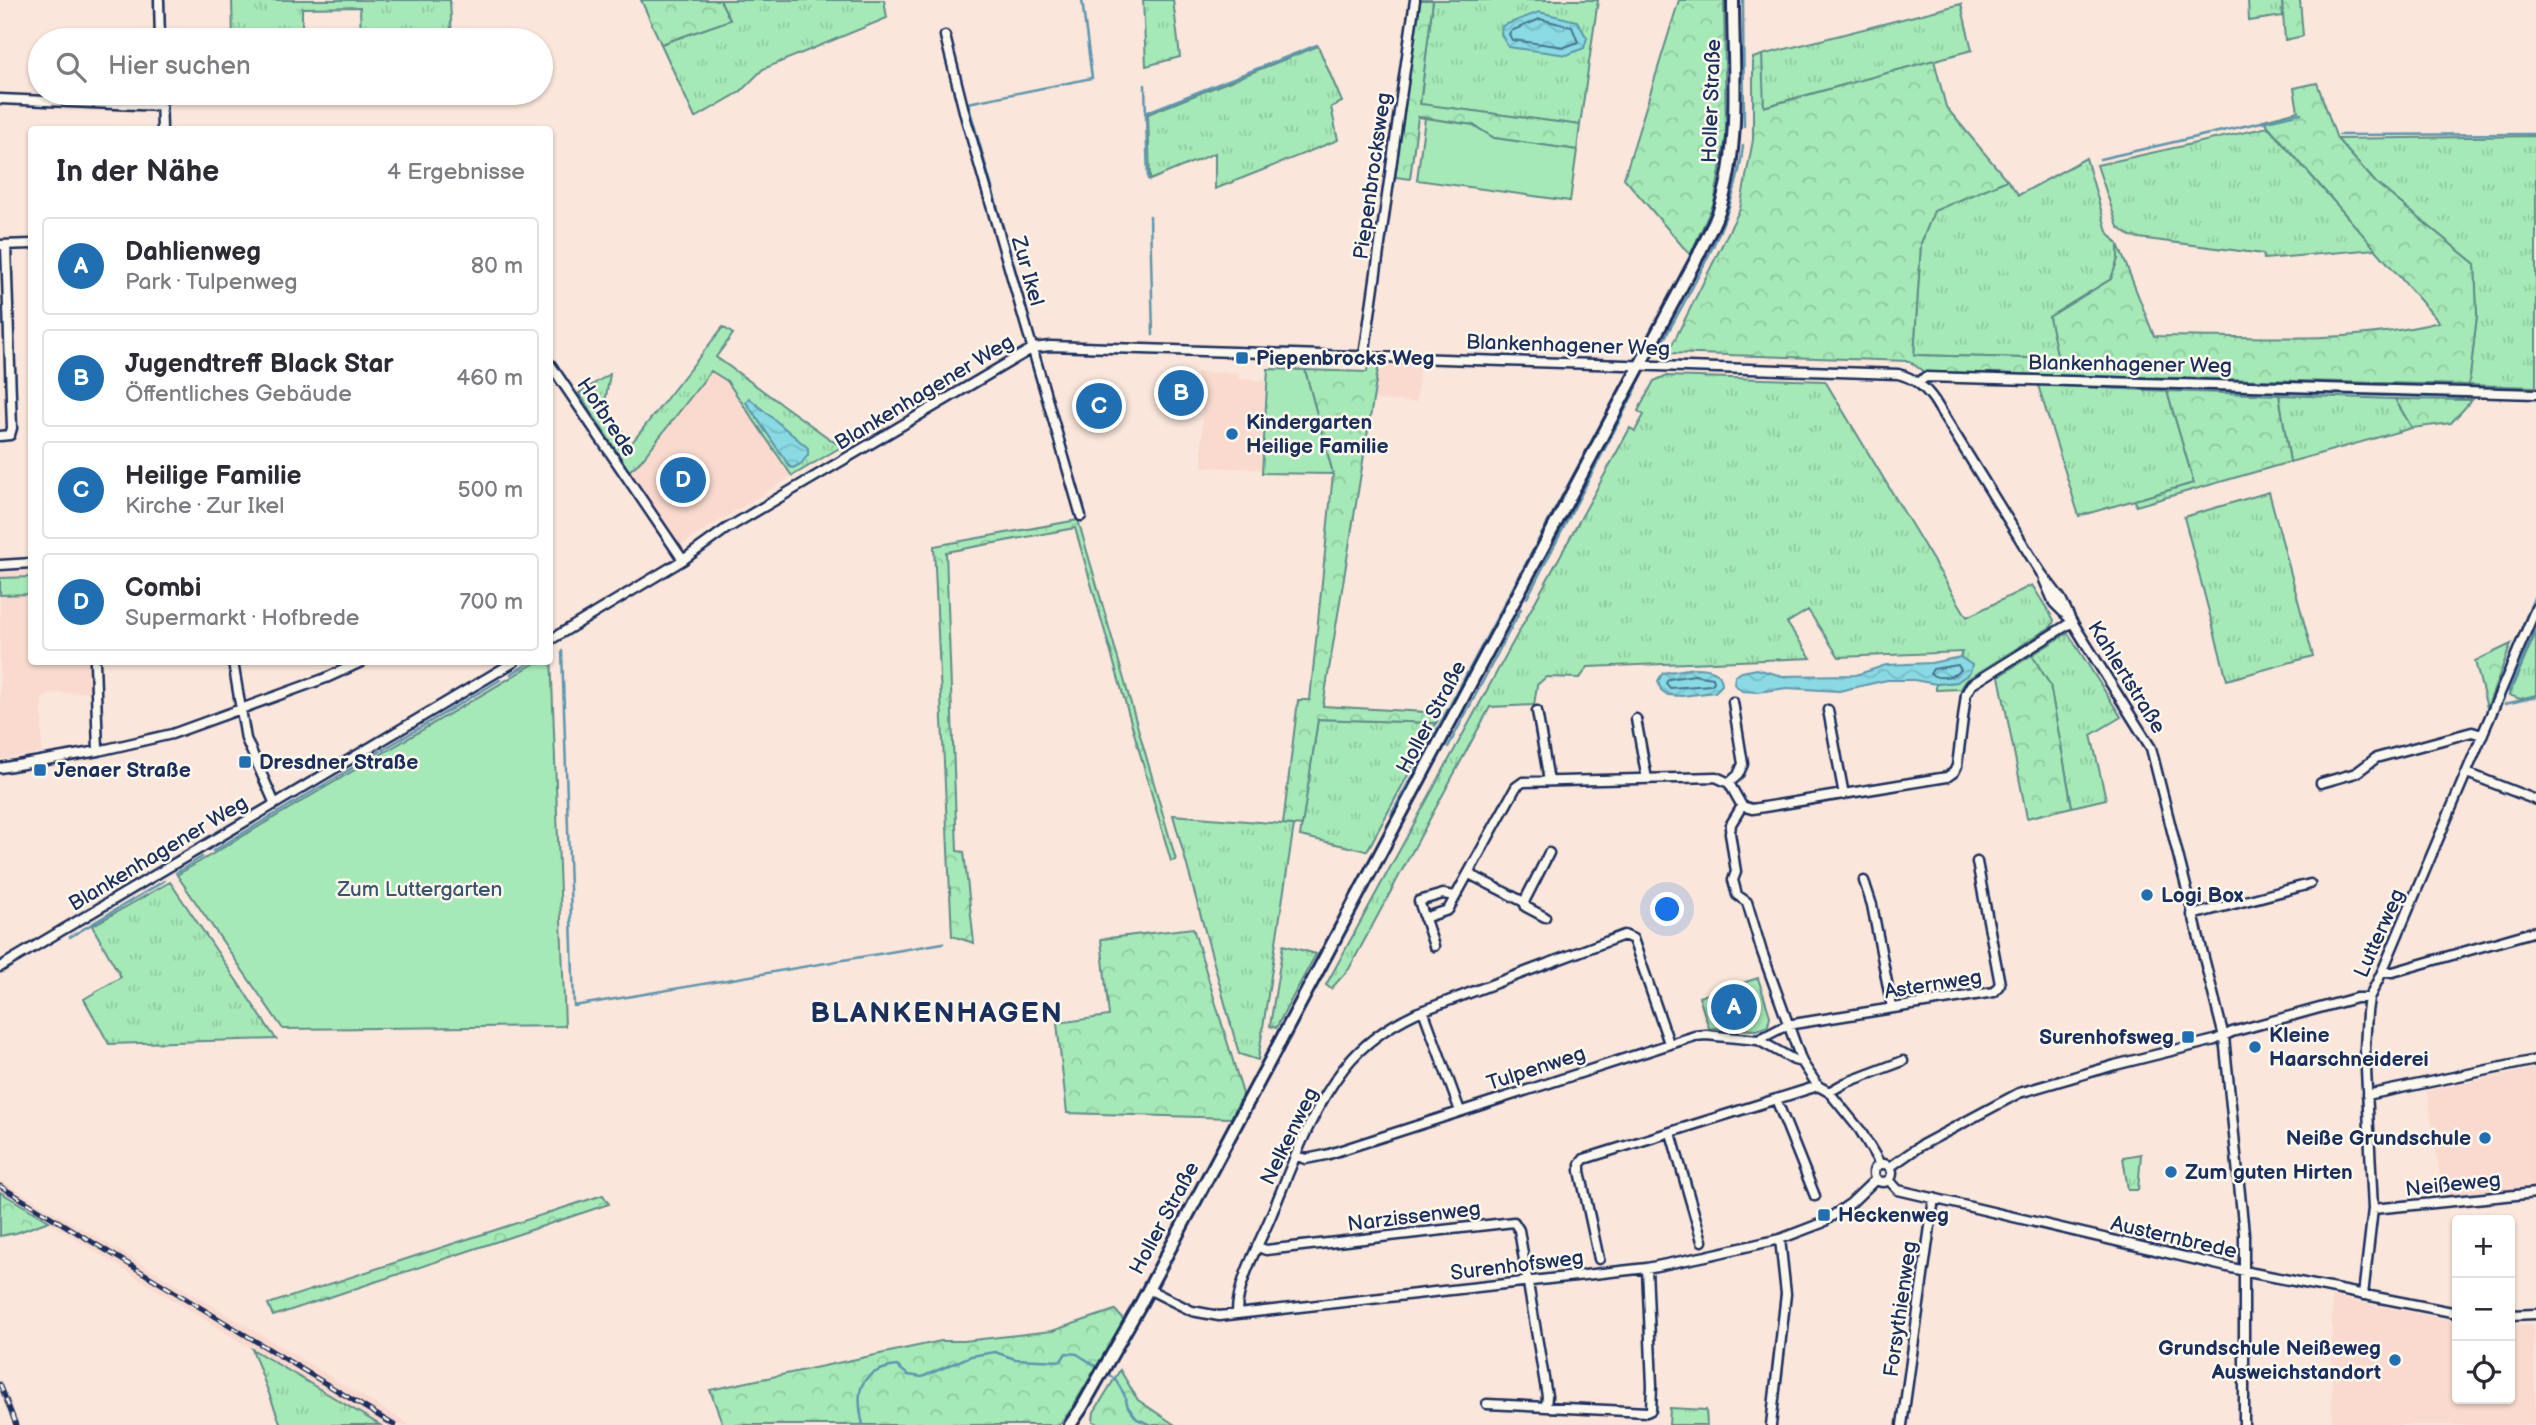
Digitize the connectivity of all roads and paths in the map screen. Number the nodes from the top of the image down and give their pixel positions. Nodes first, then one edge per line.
1 (159, 0) edge
2 (1415, 0) edge
3 (1733, 0) edge
4 (160, 28) edge
5 (945, 36) dead end
6 (0, 99) edge
7 (28, 100) edge
8 (139, 105) edge
9 (162, 106) joint
10 (162, 126) edge
11 (28, 244) edge
12 (3, 245) edge
13 (1033, 348) junction
14 (1364, 356) junction
15 (1642, 364) junction
16 (553, 367) edge
17 (1919, 383) junction
18 (2536, 394) edge
19 (0, 436) edge
20 (1081, 516) dead end
21 (683, 560) junction
22 (28, 563) edge
23 (0, 565) edge
24 (2536, 608) edge
25 (2071, 621) junction
26 (553, 638) edge
27 (95, 665) edge
28 (234, 665) edge
29 (354, 665) edge
30 (509, 665) edge
31 (1733, 702) dead end
32 (242, 710) junction
33 (1828, 710) dead end
34 (1537, 711) dead end
35 (1636, 719) dead end
36 (2482, 735) junction
37 (98, 751) junction
38 (0, 768) edge
39 (2467, 773) junction
40 (1647, 779) junction
41 (1549, 781) junction
42 (1729, 783) junction
43 (2321, 783) dead end
44 (1844, 794) junction
45 (2536, 800) edge
46 (275, 804) junction
47 (1742, 806) junction
48 (1549, 853) dead end
49 (1977, 862) dead end
50 (1469, 874) junction
51 (1864, 881) dead end
52 (2310, 884) dead end
53 (1455, 896) junction
54 (1524, 902) junction
55 (2192, 915) junction
56 (1545, 917) dead end
57 (1424, 918) junction
58 (2536, 931) edge
59 (1434, 946) dead end
60 (0, 967) edge
61 (2382, 972) junction
62 (2369, 998) junction
63 (1892, 1008) junction
64 (1423, 1010) junction
65 (1787, 1025) junction
66 (2224, 1037) junction
67 (1758, 1040) junction
68 (1669, 1043) junction
69 (2536, 1060) edge
70 (1903, 1061) dead end
71 (1802, 1062) junction
72 (1818, 1086) junction
73 (1829, 1092) junction
74 (2367, 1095) junction
75 (1776, 1099) junction
76 (1460, 1111) junction
77 (1671, 1133) junction
78 (1297, 1156) junction
79 (1880, 1164) junction
80 (1890, 1167) junction
81 (1876, 1179) junction
82 (1889, 1180) junction
83 (2536, 1193) edge
84 (1815, 1196) dead end
85 (1934, 1198) junction
86 (2373, 1209) junction
87 (1780, 1240) junction
88 (1702, 1241) dead end
89 (1258, 1247) junction
90 (1599, 1259) dead end
91 (1647, 1268) junction
92 (2245, 1271) junction
93 (1527, 1281) junction
94 (1148, 1289) junction
95 (2364, 1295) junction
96 (2452, 1312) edge
97 (1237, 1314) junction
98 (2536, 1314) edge
99 (2515, 1315) edge
100 (1487, 1404) dead end
101 (1546, 1407) junction
102 (1070, 1425) edge
103 (1771, 1425) edge
104 (1902, 1425) edge
105 (2246, 1425) edge

1 - 4 street
2 - 14 street, Piepenbrocksweg
3 - 15 street, Holler Straße
5 - 13 street, Zur Ikel
6 - 7 street
8 - 9 street
9 - 10 street
11 - 12 street
12 - 19 street
13 - 14 street, Blankenhagener Weg
13 - 20 street, Zur Ikel
13 - 21 street, Blankenhagener Weg
14 - 15 street, Blankenhagener Weg
15 - 17 street, Blankenhagener Weg
15 - 94 street, Holler Straße
16 - 21 street, Hofbrede
17 - 18 street, Blankenhagener Weg
17 - 25 street, Kahlertstraße
21 - 26 street, Blankenhagener Weg
22 - 23 street
24 - 36 street, Lutterweg
25 - 44 street
25 - 55 street, Kahlertstraße
27 - 37 street
28 - 32 street
29 - 32 street
30 - 46 street, Blankenhagener Weg
31 - 42 street
32 - 37 street
32 - 46 street
33 - 44 street
34 - 41 street
35 - 40 street
36 - 39 street, Lutterweg
36 - 43 street
37 - 38 street
39 - 45 street
39 - 61 street, Lutterweg
40 - 41 street
40 - 42 street
41 - 50 street
42 - 47 street
44 - 47 street
46 - 60 street, Blankenhagener Weg
47 - 65 street
48 - 54 street
49 - 63 street, Asternweg
50 - 53 street
50 - 54 street
51 - 63 street
52 - 55 street
53 - 57 street
53 - 57 street
54 - 56 street
55 - 66 street, Kahlertstraße
57 - 59 street
58 - 61 street
61 - 62 street, Lutterweg
62 - 66 street
62 - 74 street, Lutterweg
63 - 65 street, Asternweg
64 - 68 street, Nelkenweg
64 - 76 street
64 - 78 street, Nelkenweg
65 - 67 street
65 - 71 street
66 - 80 street
66 - 92 street, Kahlertstraße
67 - 68 street, Tulpenweg
67 - 71 street
68 - 76 street, Tulpenweg
69 - 74 street
70 - 73 street
71 - 72 street
72 - 73 street
72 - 75 street
73 - 79 street
74 - 86 street, Lutterweg
75 - 77 street
75 - 84 street
76 - 78 street, Tulpenweg
77 - 88 street
77 - 90 street
78 - 89 street, Nelkenweg
79 - 80 street
79 - 81 street
80 - 82 street
81 - 82 street
81 - 87 street, Surenhofsweg
82 - 85 street, Austernbrede
83 - 86 street, Neißeweg
85 - 92 street, Austernbrede
85 - 104 street, Forsythienweg
86 - 95 street, Lutterweg
87 - 91 street, Surenhofsweg
87 - 103 street
89 - 93 street, Narzissenweg
89 - 97 street, Nelkenweg
91 - 93 street, Surenhofsweg
91 - 101 street
92 - 95 street, Austernbrede
92 - 105 street, Kahlertstraße
93 - 97 street, Surenhofsweg
93 - 101 street
94 - 97 street, Surenhofsweg
94 - 102 street, Holler Straße
95 - 96 street, Austernbrede
98 - 99 street
100 - 101 street

